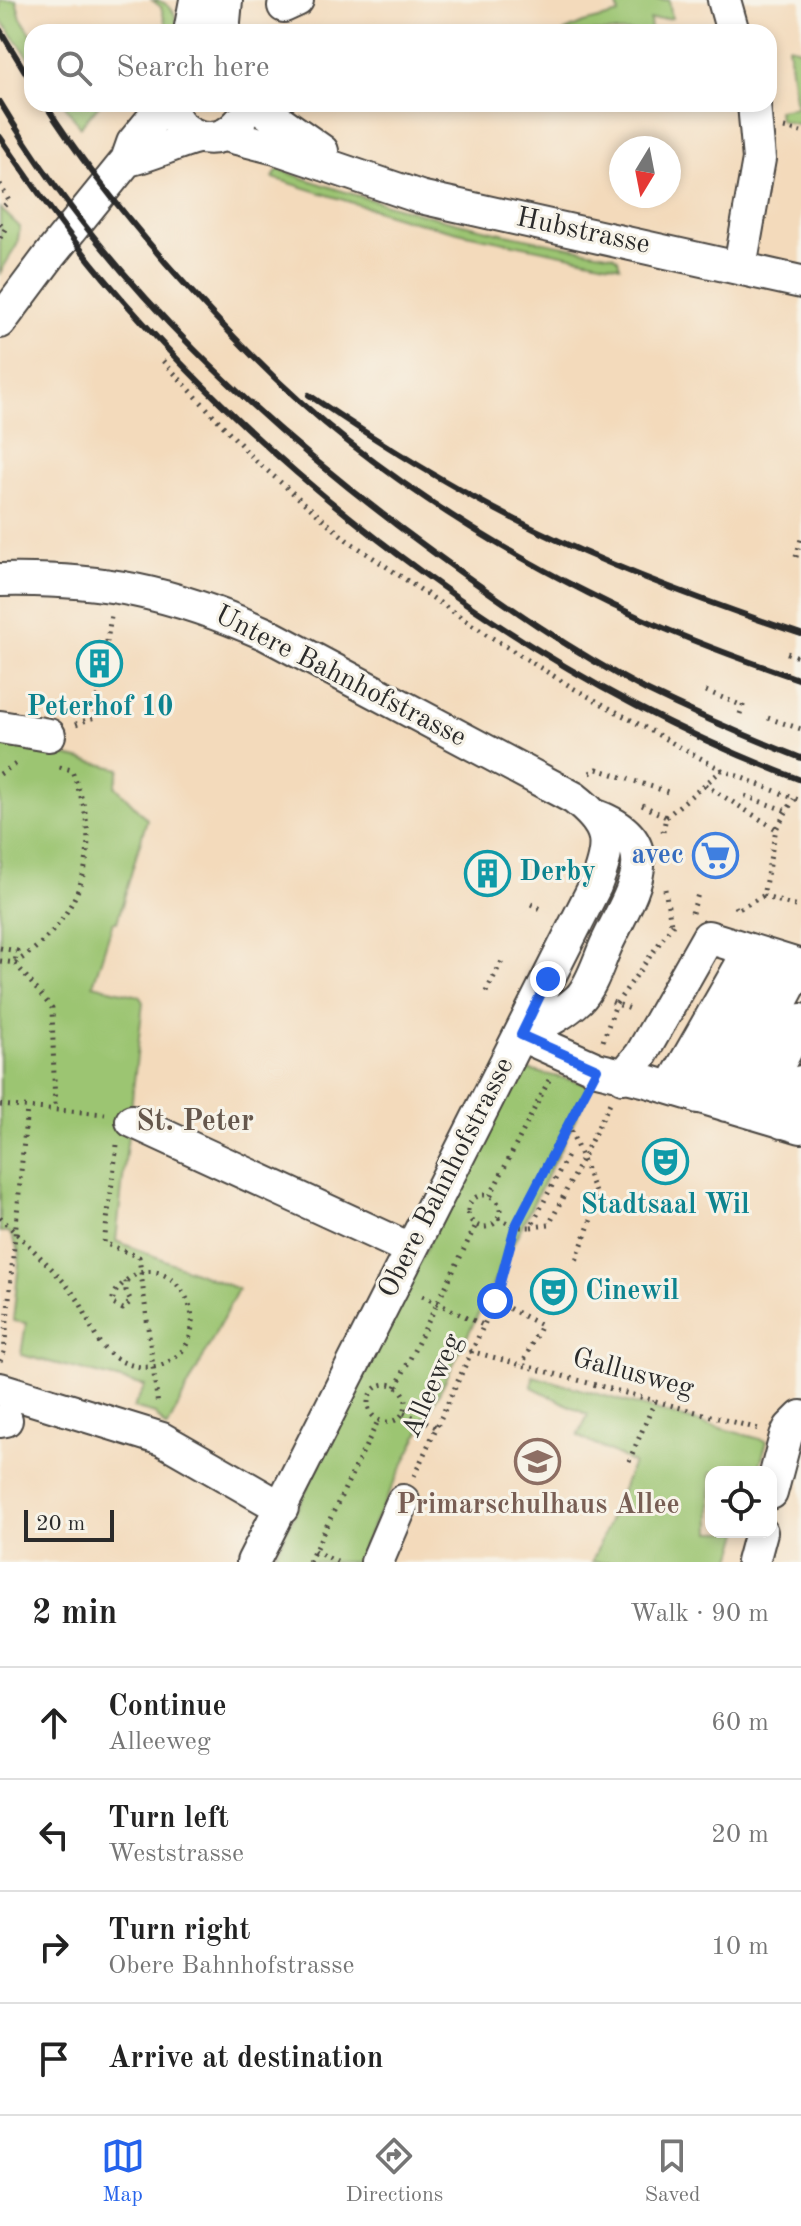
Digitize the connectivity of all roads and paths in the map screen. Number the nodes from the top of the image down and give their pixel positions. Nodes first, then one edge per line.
1 (724, 0) edge
2 (199, 7) edge
3 (215, 24) edge
4 (731, 24) edge
5 (161, 112) edge
6 (172, 112) edge
7 (244, 112) edge
8 (267, 112) edge
9 (755, 112) edge
10 (211, 136) junction
11 (127, 160) junction
12 (365, 178) junction
13 (0, 184) edge
14 (0, 210) edge
15 (0, 223) edge
16 (0, 238) edge
17 (740, 267) junction
18 (801, 282) edge
19 (0, 322) edge
20 (163, 361) dead end
21 (801, 539) edge
22 (796, 557) dead end
23 (0, 580) edge
24 (112, 611) dead end
25 (787, 653) dead end
26 (801, 658) edge
27 (706, 691) dead end
28 (740, 714) dead end
29 (768, 718) dead end
30 (0, 727) edge
31 (801, 729) edge
32 (45, 749) junction
33 (26, 758) dead end
34 (597, 769) dead end
35 (722, 770) junction
36 (0, 774) edge
37 (705, 785) junction
38 (668, 792) dead end
39 (745, 796) dead end
40 (798, 800) edge
41 (585, 807) joint
42 (787, 811) junction
43 (666, 817) dead end
44 (776, 829) junction
45 (763, 896) junction
46 (531, 904) dead end
47 (735, 906) dead end
48 (801, 908) edge
49 (541, 909) dead end
50 (0, 948) edge
51 (759, 953) edge
52 (0, 961) edge
53 (502, 961) dead end
54 (15, 963) junction
55 (486, 992) dead end
56 (616, 1004) dead end
57 (801, 1020) edge
58 (521, 1035) junction
59 (801, 1082) edge
60 (564, 1084) dead end
61 (690, 1092) edge
62 (0, 1105) edge
63 (27, 1108) junction
64 (55, 1110) junction
65 (127, 1118) junction
66 (568, 1123) junction
67 (568, 1154) dead end
68 (490, 1196) junction
69 (0, 1217) edge
70 (498, 1218) junction
71 (476, 1225) junction
72 (515, 1227) junction
73 (531, 1227) junction
74 (15, 1232) junction
75 (410, 1249) junction
76 (576, 1261) dead end
77 (140, 1273) junction
78 (126, 1281) junction
79 (417, 1293) dead end
80 (495, 1301) junction
81 (438, 1303) junction
82 (483, 1325) junction
83 (470, 1351) junction
84 (0, 1362) edge
85 (522, 1365) junction
86 (153, 1367) junction
87 (396, 1387) junction
88 (0, 1389) edge
89 (655, 1401) junction
90 (404, 1413) junction
91 (378, 1421) junction
92 (794, 1426) edge
93 (436, 1427) junction
94 (166, 1452) junction
95 (629, 1461) dead end
96 (777, 1476) edge
97 (403, 1501) joint
98 (277, 1517) junction
99 (759, 1538) edge
100 (314, 1551) junction
101 (253, 1562) edge
102 (309, 1562) edge
103 (337, 1562) edge
104 (377, 1562) edge
105 (753, 1562) edge

1 - 4 street
2 - 3 street
5 - 11 street
6 - 10 street
7 - 10 street
8 - 12 street, Hubstrasse
9 - 17 street
10 - 11 street
10 - 12 street, Hubstrasse
11 - 19 street
12 - 17 street, Hubstrasse
13 - 14 path
15 - 16 path
17 - 18 street, Hubstrasse
20 - 35 path
21 - 22 path
23 - 41 street, Untere Bahnhofstrasse
24 - 32 path
25 - 26 path
27 - 28 path
29 - 31 path
30 - 32 street
32 - 54 path
33 - 36 path
34 - 38 path
35 - 37 path
35 - 40 path
37 - 43 path
37 - 44 path
39 - 42 path
40 - 42 path
41 - 58 street, Obere Bahnhofstrasse
42 - 44 path
44 - 45 path
45 - 47 path
45 - 48 path
46 - 49 path
50 - 54 path
51 - 61 street
51 - 61 street
51 - 61 street
52 - 54 path
53 - 55 path
54 - 64 path
56 - 61 path
57 - 61 street
58 - 61 street
58 - 75 street, Obere Bahnhofstrasse
59 - 61 street
60 - 68 path
61 - 66 path, Alleeweg
61 - 73 path
62 - 63 path
63 - 64 path
63 - 74 path
64 - 65 path
65 - 75 street
65 - 77 path
66 - 72 path, Alleeweg
66 - 76 path
67 - 73 path
68 - 70 path
68 - 71 path
69 - 74 path
70 - 71 path
70 - 72 path
71 - 81 path
72 - 73 path
72 - 80 path, Alleeweg
74 - 84 path
74 - 86 path
75 - 98 street, Obere Bahnhofstrasse
77 - 78 path
77 - 86 path
77 - 86 path
78 - 78 path
79 - 81 path
80 - 82 path, Alleeweg
80 - 85 path
81 - 82 path
81 - 87 path
82 - 83 path, Alleeweg
83 - 85 path, Gallusweg
83 - 93 path, Alleeweg
85 - 89 path, Gallusweg
86 - 94 path
87 - 90 path
87 - 91 path
88 - 94 street
89 - 92 path, Gallusweg
89 - 95 path
90 - 91 path
90 - 93 path
91 - 100 path
92 - 96 street
93 - 97 path, Alleeweg
94 - 98 street
97 - 104 street
98 - 101 street, Obere Bahnhofstrasse
99 - 105 street
100 - 102 path
100 - 103 path

